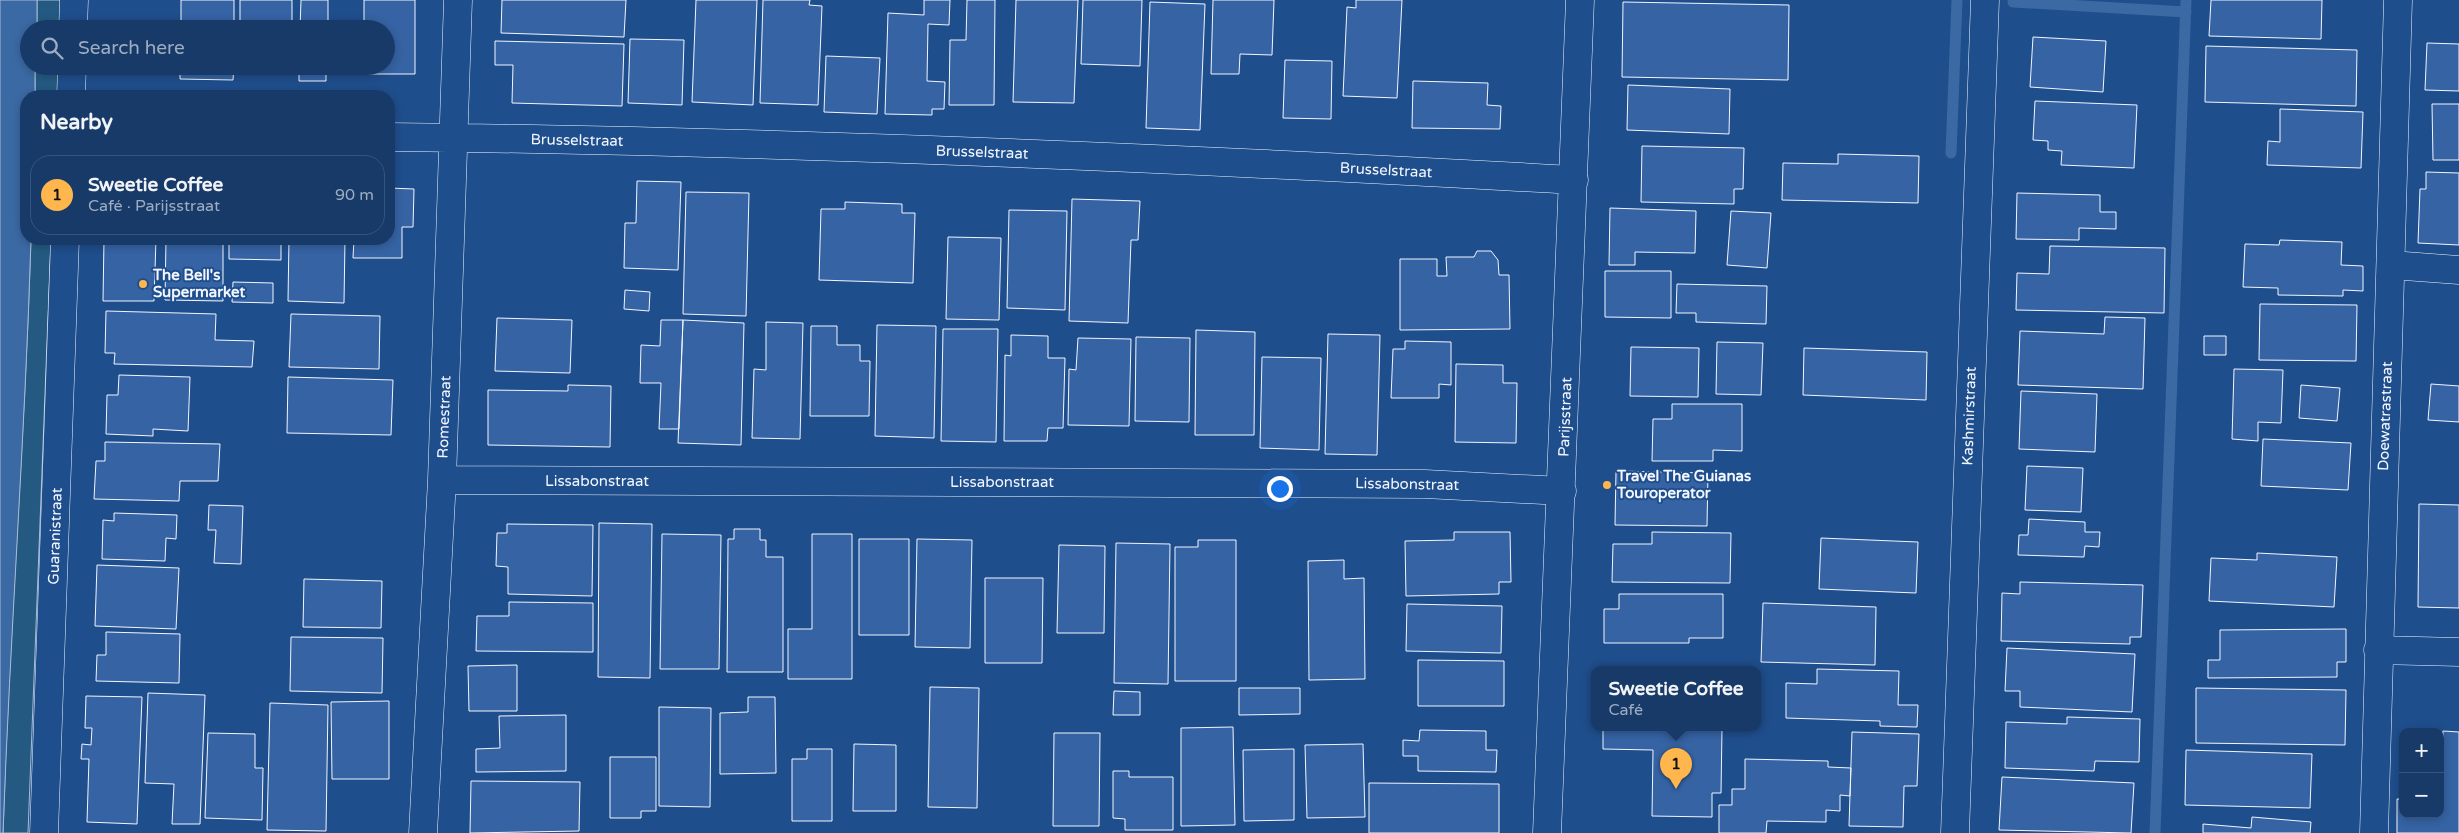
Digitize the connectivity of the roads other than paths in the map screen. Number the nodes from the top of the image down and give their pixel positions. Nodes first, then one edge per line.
1 (74, 0) edge
2 (458, 0) edge
3 (1580, 0) edge
4 (1985, 0) edge
5 (2398, 0) edge
6 (73, 20) edge
7 (72, 75) edge
8 (71, 90) edge
9 (395, 137) edge
10 (452, 137) junction
11 (1574, 180) junction
12 (66, 245) edge
13 (2391, 265) junction
14 (2459, 270) edge
15 (442, 480) junction
16 (1562, 491) junction
17 (2378, 650) junction
18 (2459, 652) edge
19 (44, 833) edge
20 (423, 833) edge
21 (1548, 833) edge
22 (1956, 833) edge
23 (2374, 833) edge

1 - 6 street
2 - 10 street, Romestraat
3 - 11 street, Parijsstraat
4 - 22 street, Kashmirstraat
5 - 13 street, Doewatrastraat
7 - 8 street
9 - 10 street, Brusselstraat
10 - 11 street, Brusselstraat
10 - 15 street, Romestraat
11 - 16 street, Parijsstraat
12 - 19 street, Guaranistraat
13 - 14 street
13 - 17 street, Doewatrastraat
15 - 16 street, Lissabonstraat
15 - 20 street, Romestraat
16 - 21 street, Parijsstraat
17 - 18 street
17 - 23 street, Doewatrastraat

